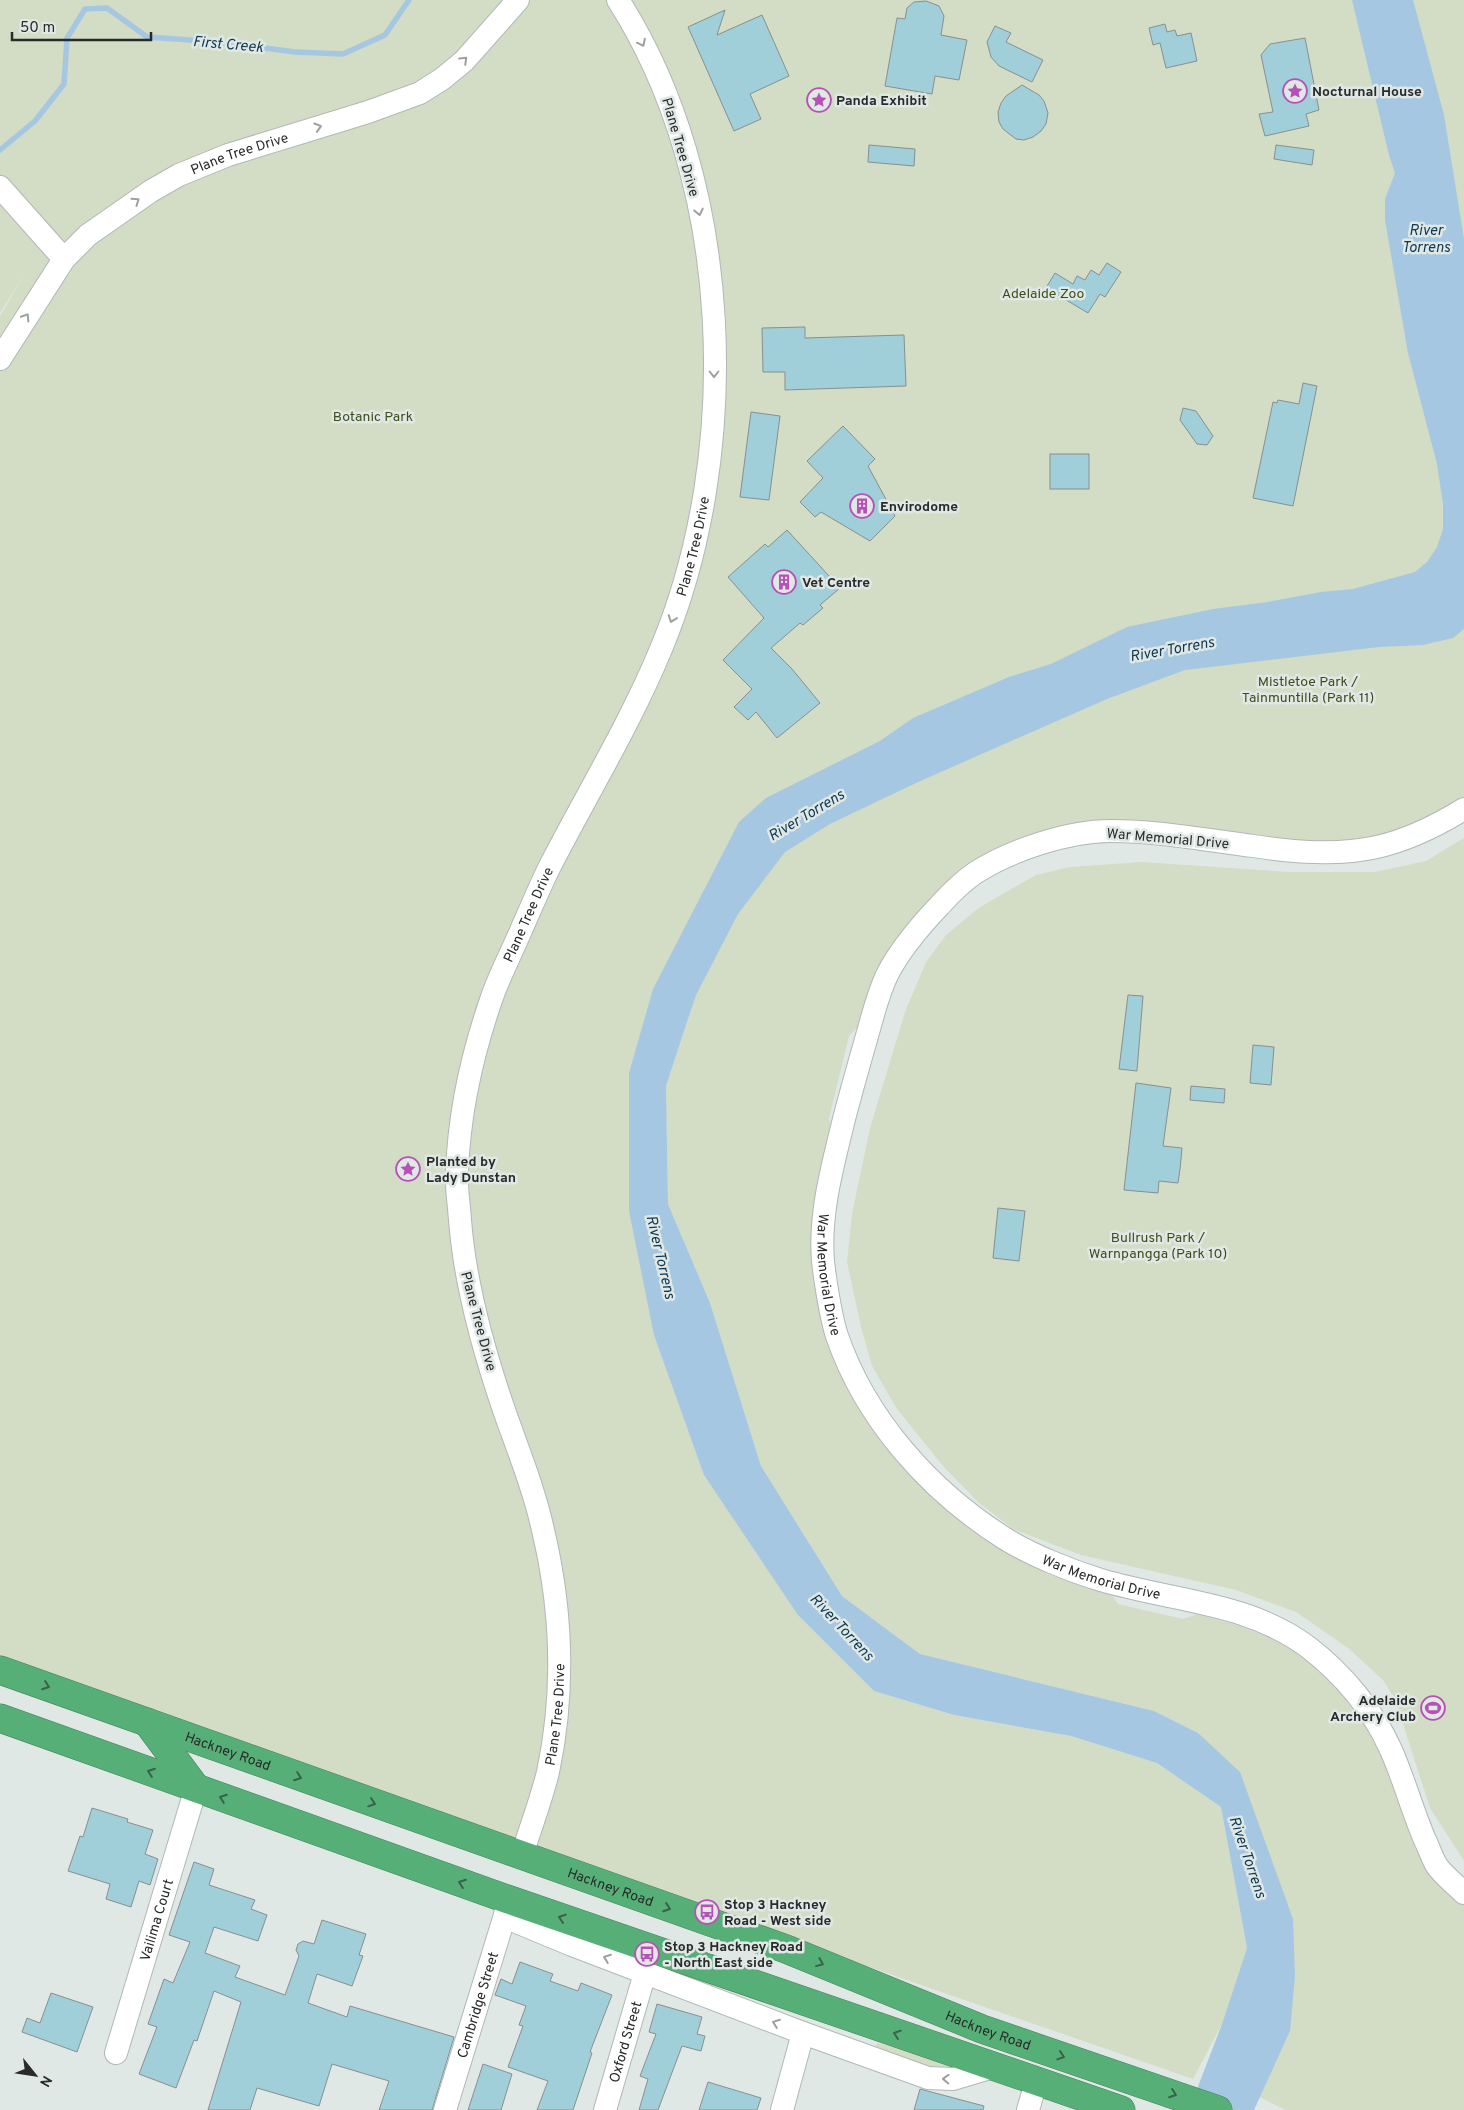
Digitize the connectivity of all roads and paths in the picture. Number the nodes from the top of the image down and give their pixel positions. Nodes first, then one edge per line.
1 (518, 0) edge
2 (618, 0) edge
3 (0, 187) edge
4 (64, 259) junction
5 (0, 359) edge
6 (1464, 809) edge
7 (0, 1670) edge
8 (0, 1718) edge
9 (147, 1722) junction
10 (196, 1788) junction
11 (522, 1856) junction
12 (1464, 1893) edge
13 (506, 1907) junction
14 (745, 1935) junction
15 (645, 1973) junction
16 (730, 1977) junction
17 (982, 2029) junction
18 (802, 2033) junction
19 (116, 2053) dead end
20 (993, 2067) junction
21 (1036, 2082) junction
22 (1120, 2109) edge
23 (445, 2110) edge
24 (605, 2110) edge
25 (782, 2110) edge
26 (1028, 2110) edge
27 (1218, 2110) edge

4 -> 1 street, Plane Tree Drive
2 -> 11 street, Plane Tree Drive
3 - 4 street
5 -> 4 street, Plane Tree Drive
6 - 12 street, War Memorial Drive
7 -> 9 highway, Hackney Road
10 -> 8 highway
9 - 10 highway
9 -> 11 highway, Hackney Road
13 -> 10 highway
10 - 19 street, Vailima Court
11 -> 14 highway, Hackney Road
15 -> 13 street
16 -> 13 highway
13 - 23 street, Cambridge Street
14 - 16 highway
14 -> 17 highway, Hackney Road
18 -> 15 street
15 - 24 street, Oxford Street
20 -> 16 highway
17 - 21 highway
17 -> 27 highway, Hackney Road
20 -> 18 street
18 - 25 street
20 - 21 highway
21 - 22 highway
21 - 26 street

